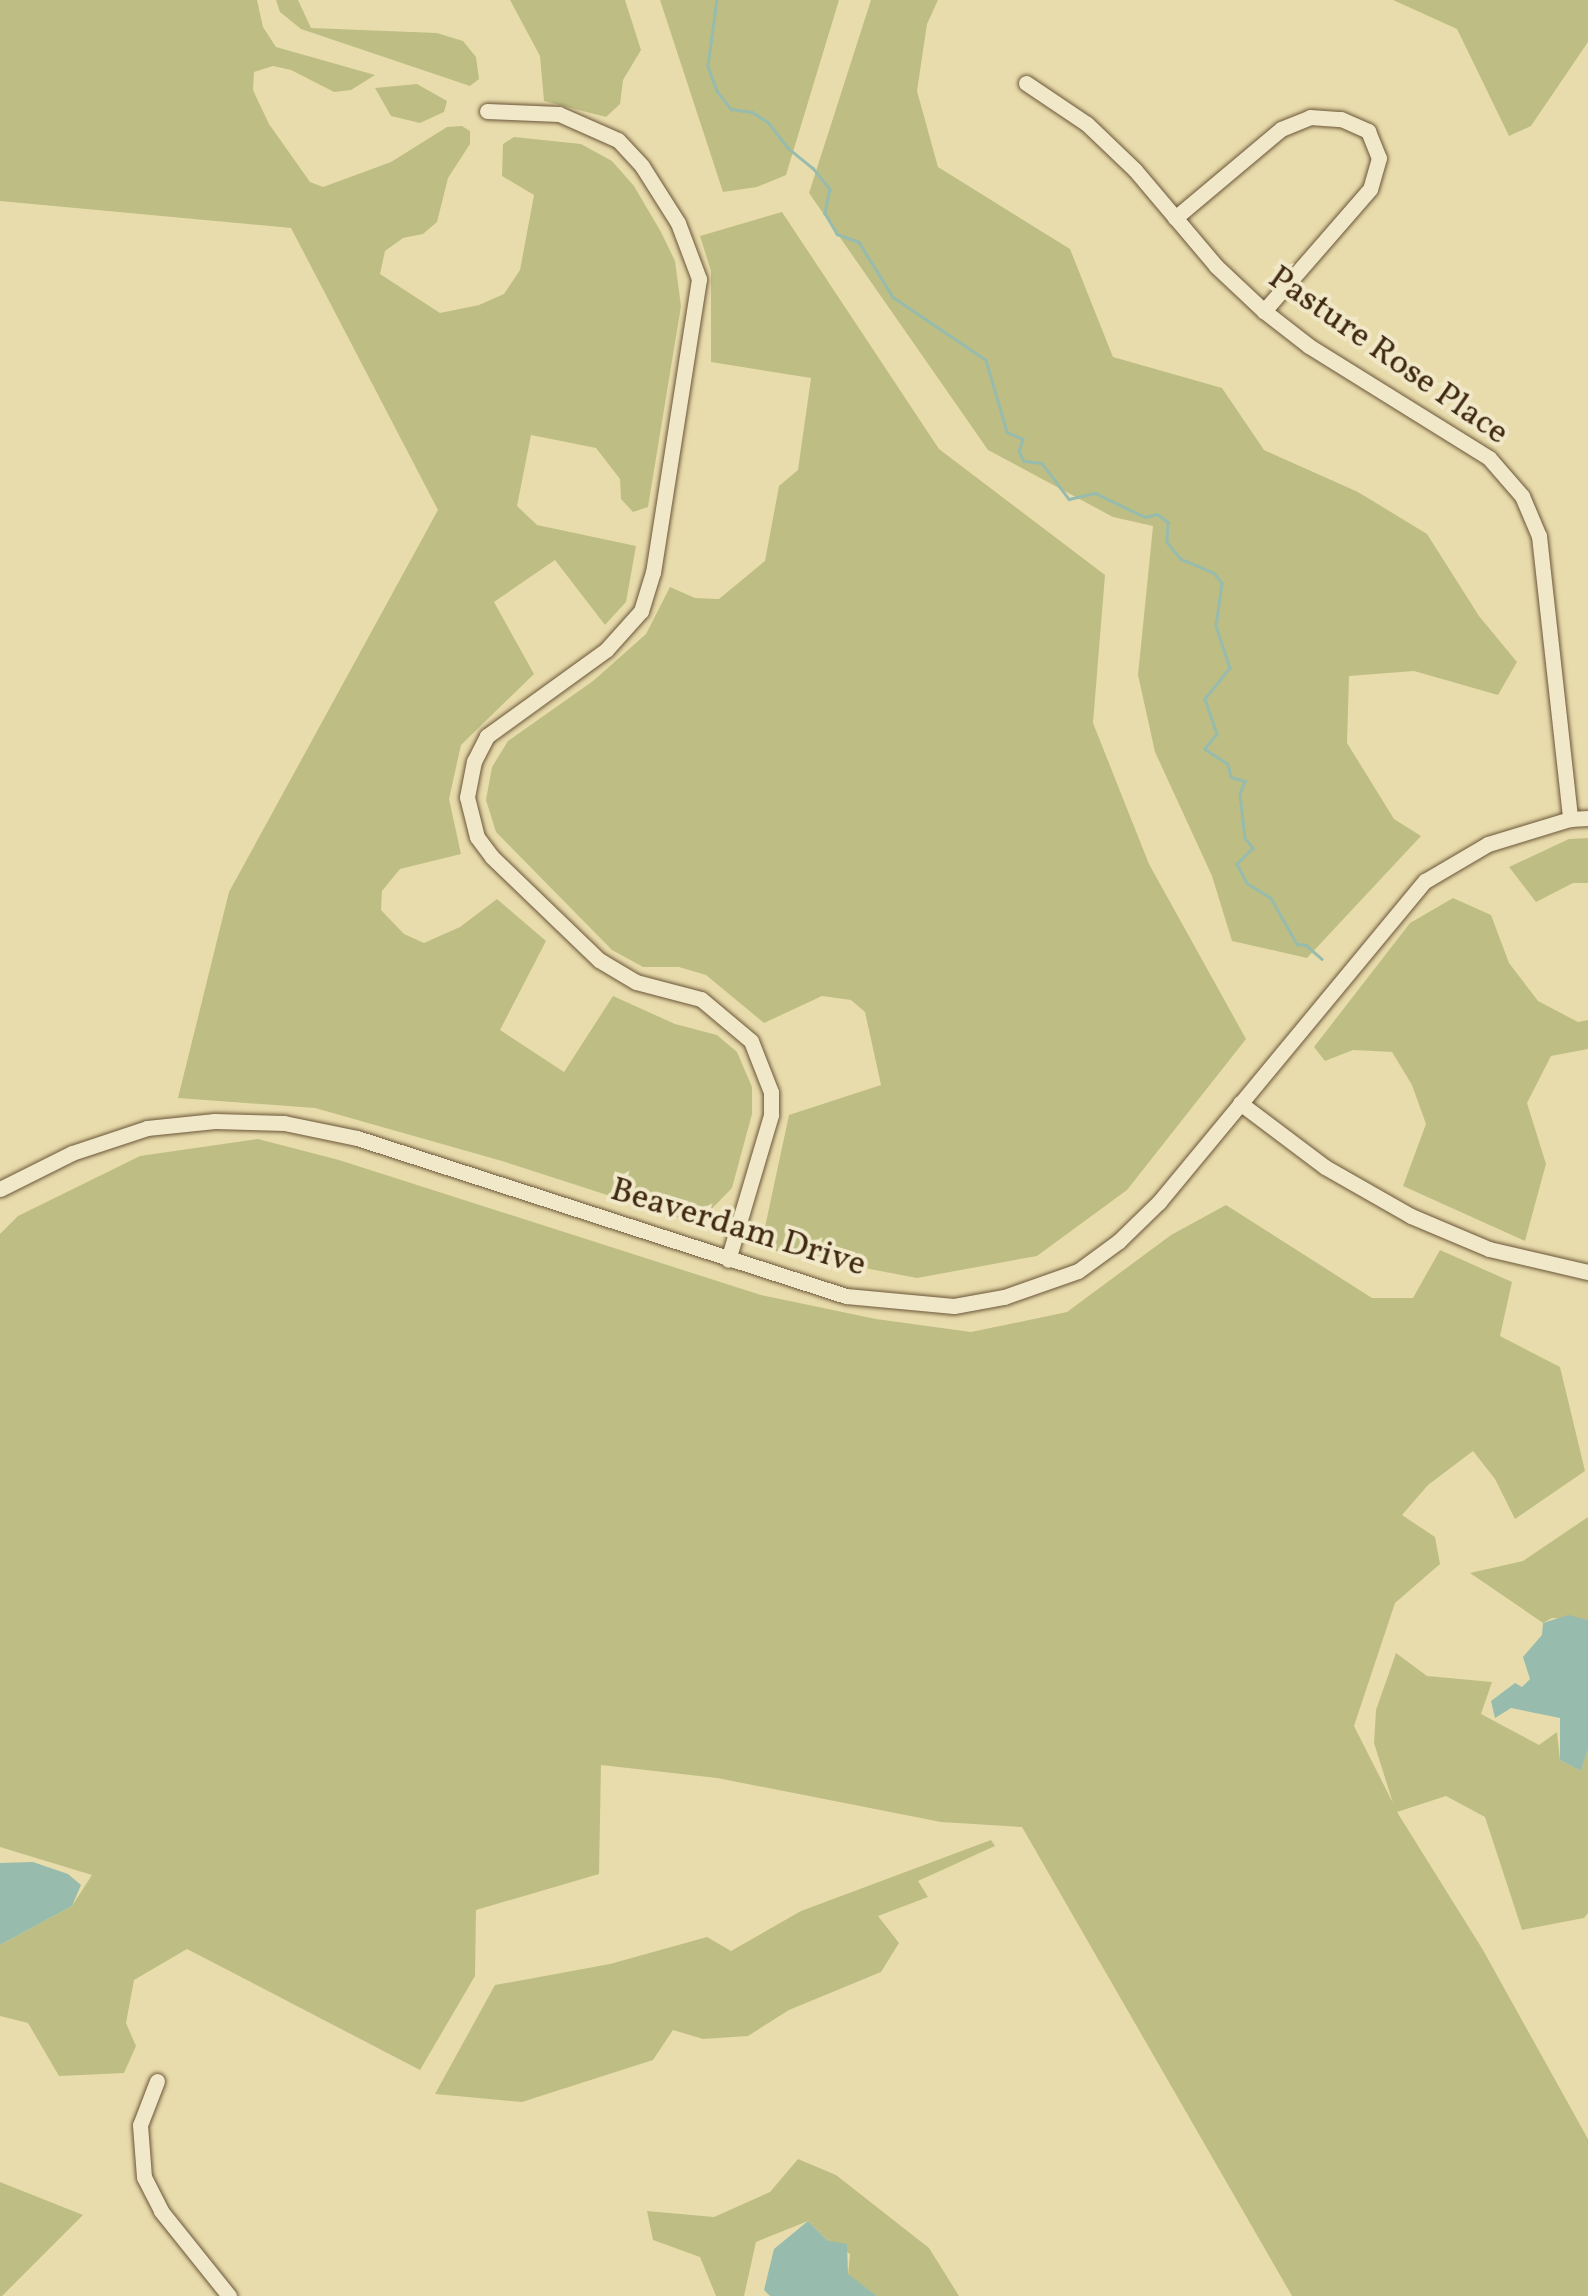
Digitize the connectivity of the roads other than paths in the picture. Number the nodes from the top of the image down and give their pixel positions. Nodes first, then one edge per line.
1 (1026, 83) dead end
2 (487, 111) dead end
3 (1174, 218) junction
4 (1264, 311) junction
5 (1588, 818) edge
6 (1570, 819) junction
7 (1240, 1103) junction
8 (0, 1189) edge
9 (728, 1260) junction
10 (1588, 1272) edge
11 (156, 2080) dead end
12 (229, 2296) edge

1 - 3 street, Pasture Rose Place
2 - 9 street
3 - 4 street, Pasture Rose Place
3 - 4 street
4 - 6 street, Pasture Rose Place
5 - 6 street, Beaverdam Drive
6 - 7 street, Beaverdam Drive
7 - 9 street, Beaverdam Drive
7 - 10 street
8 - 9 street, Beaverdam Drive
11 - 12 street

